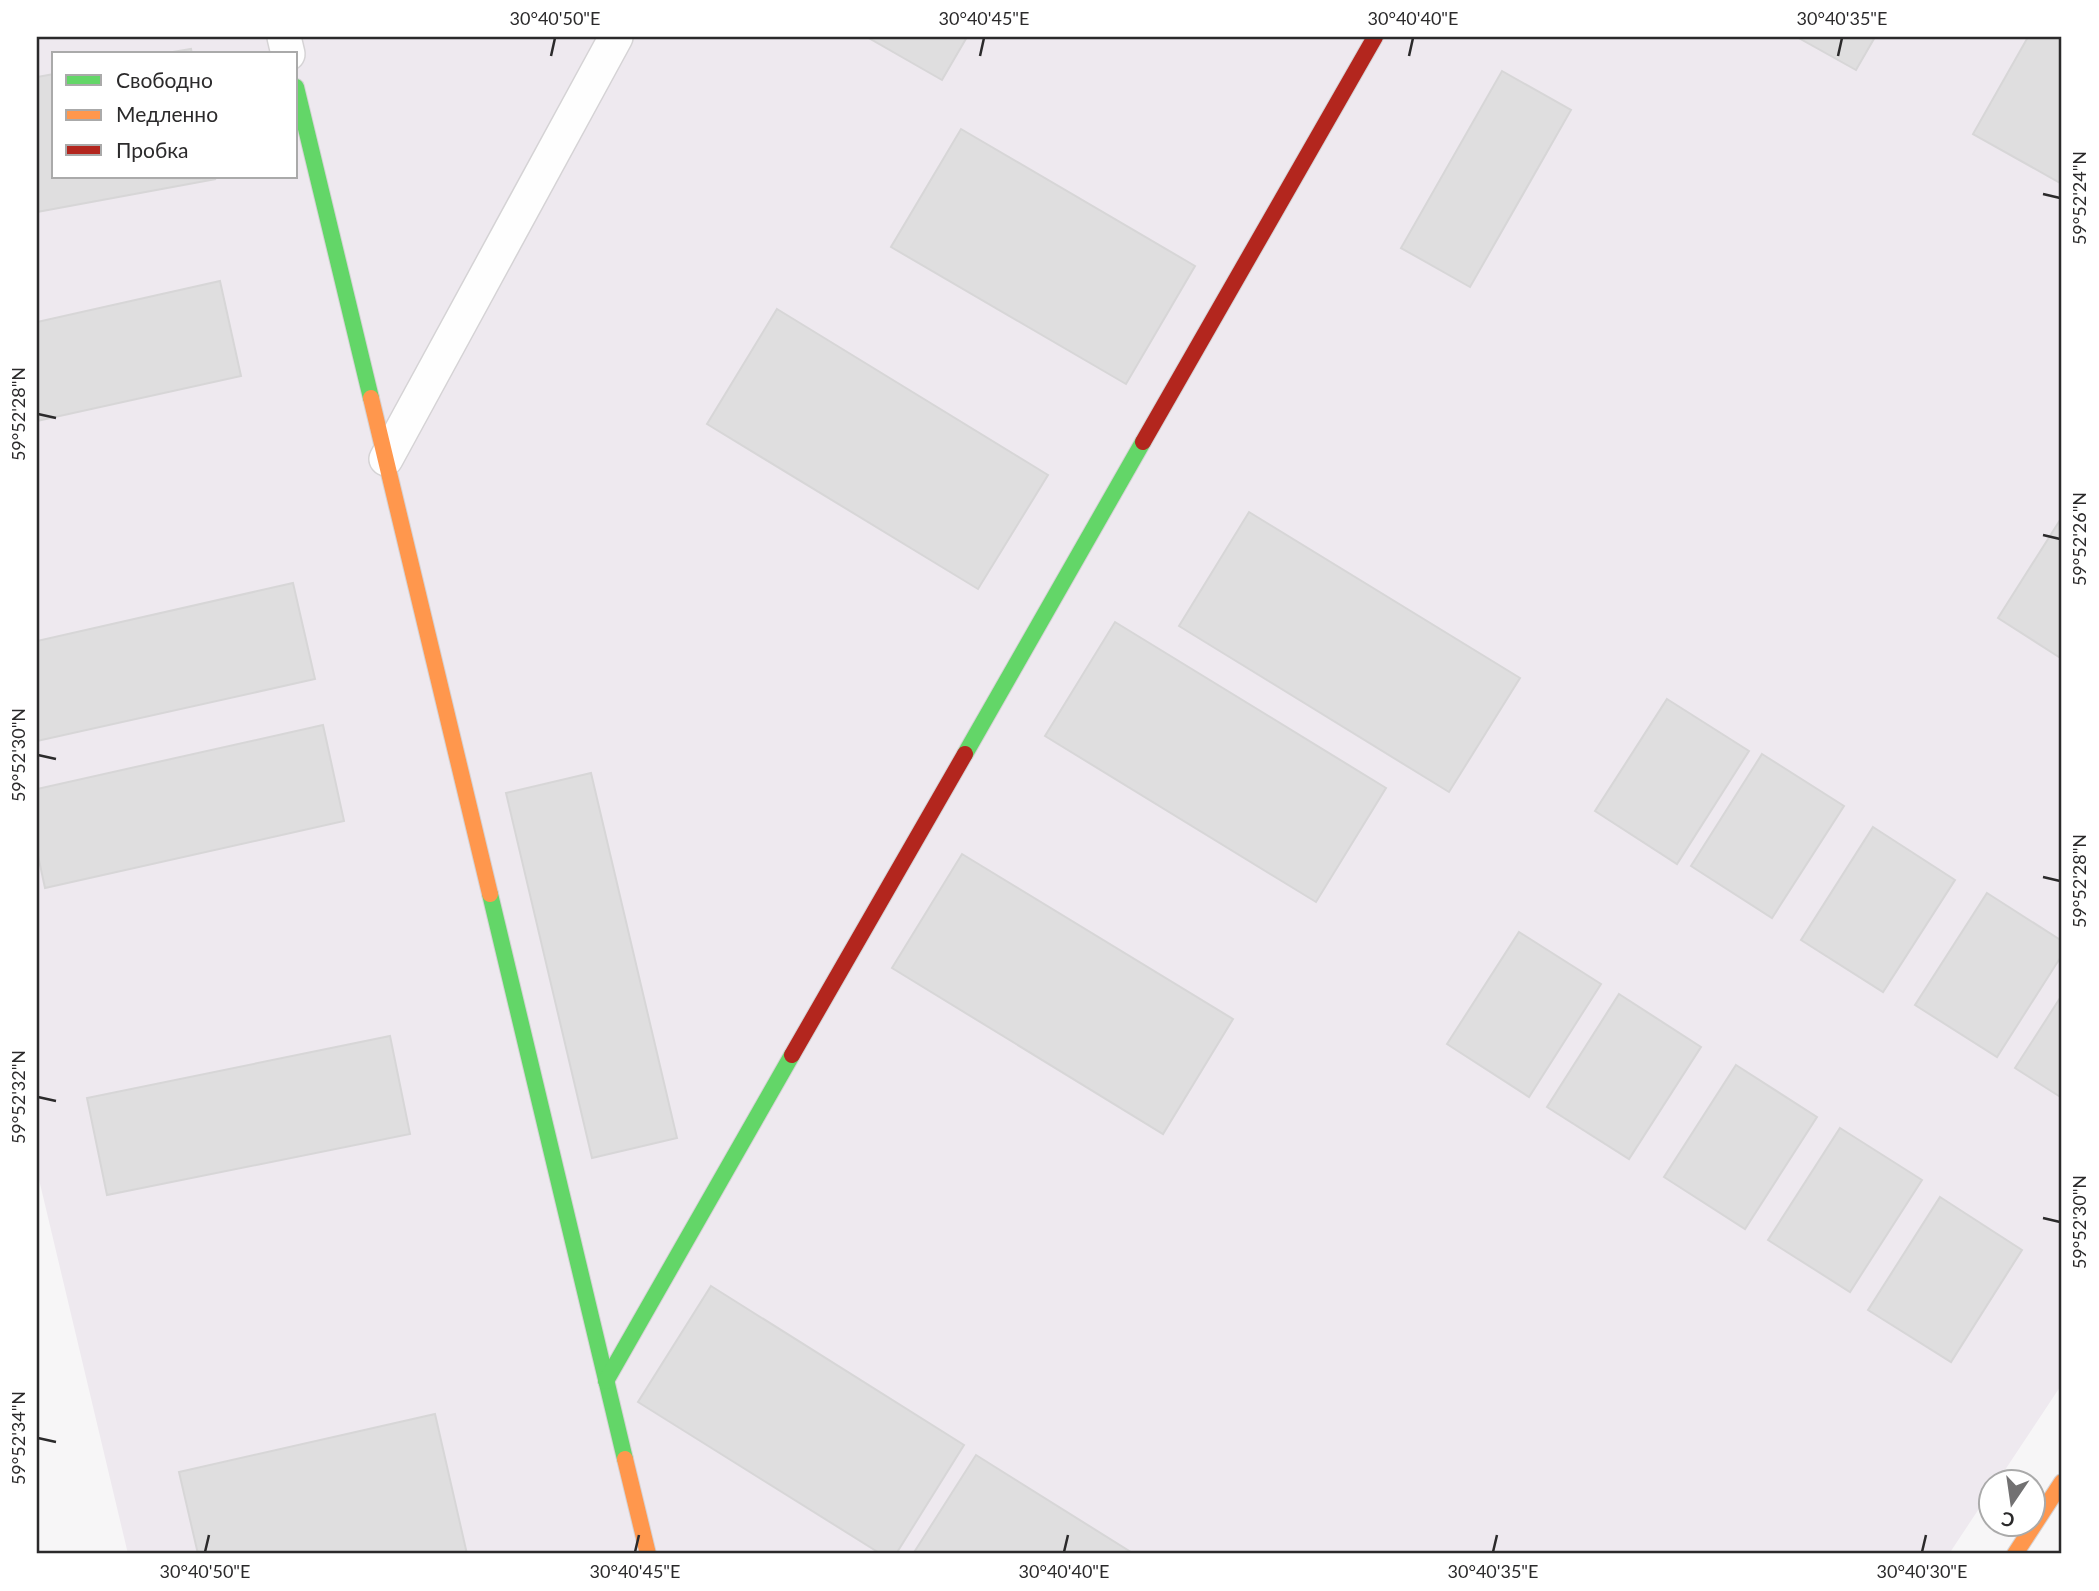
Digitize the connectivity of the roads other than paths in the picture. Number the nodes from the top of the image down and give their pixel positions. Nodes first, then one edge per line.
1 (616, 37) edge
2 (1375, 37) edge
3 (298, 95) edge
4 (386, 459) junction
5 (607, 1381) junction
6 (2062, 1482) edge
7 (648, 1554) edge
8 (2015, 1554) edge

1 - 4 street
2 - 5 street
3 - 4 street
4 - 5 street
5 - 7 street
6 - 8 street

